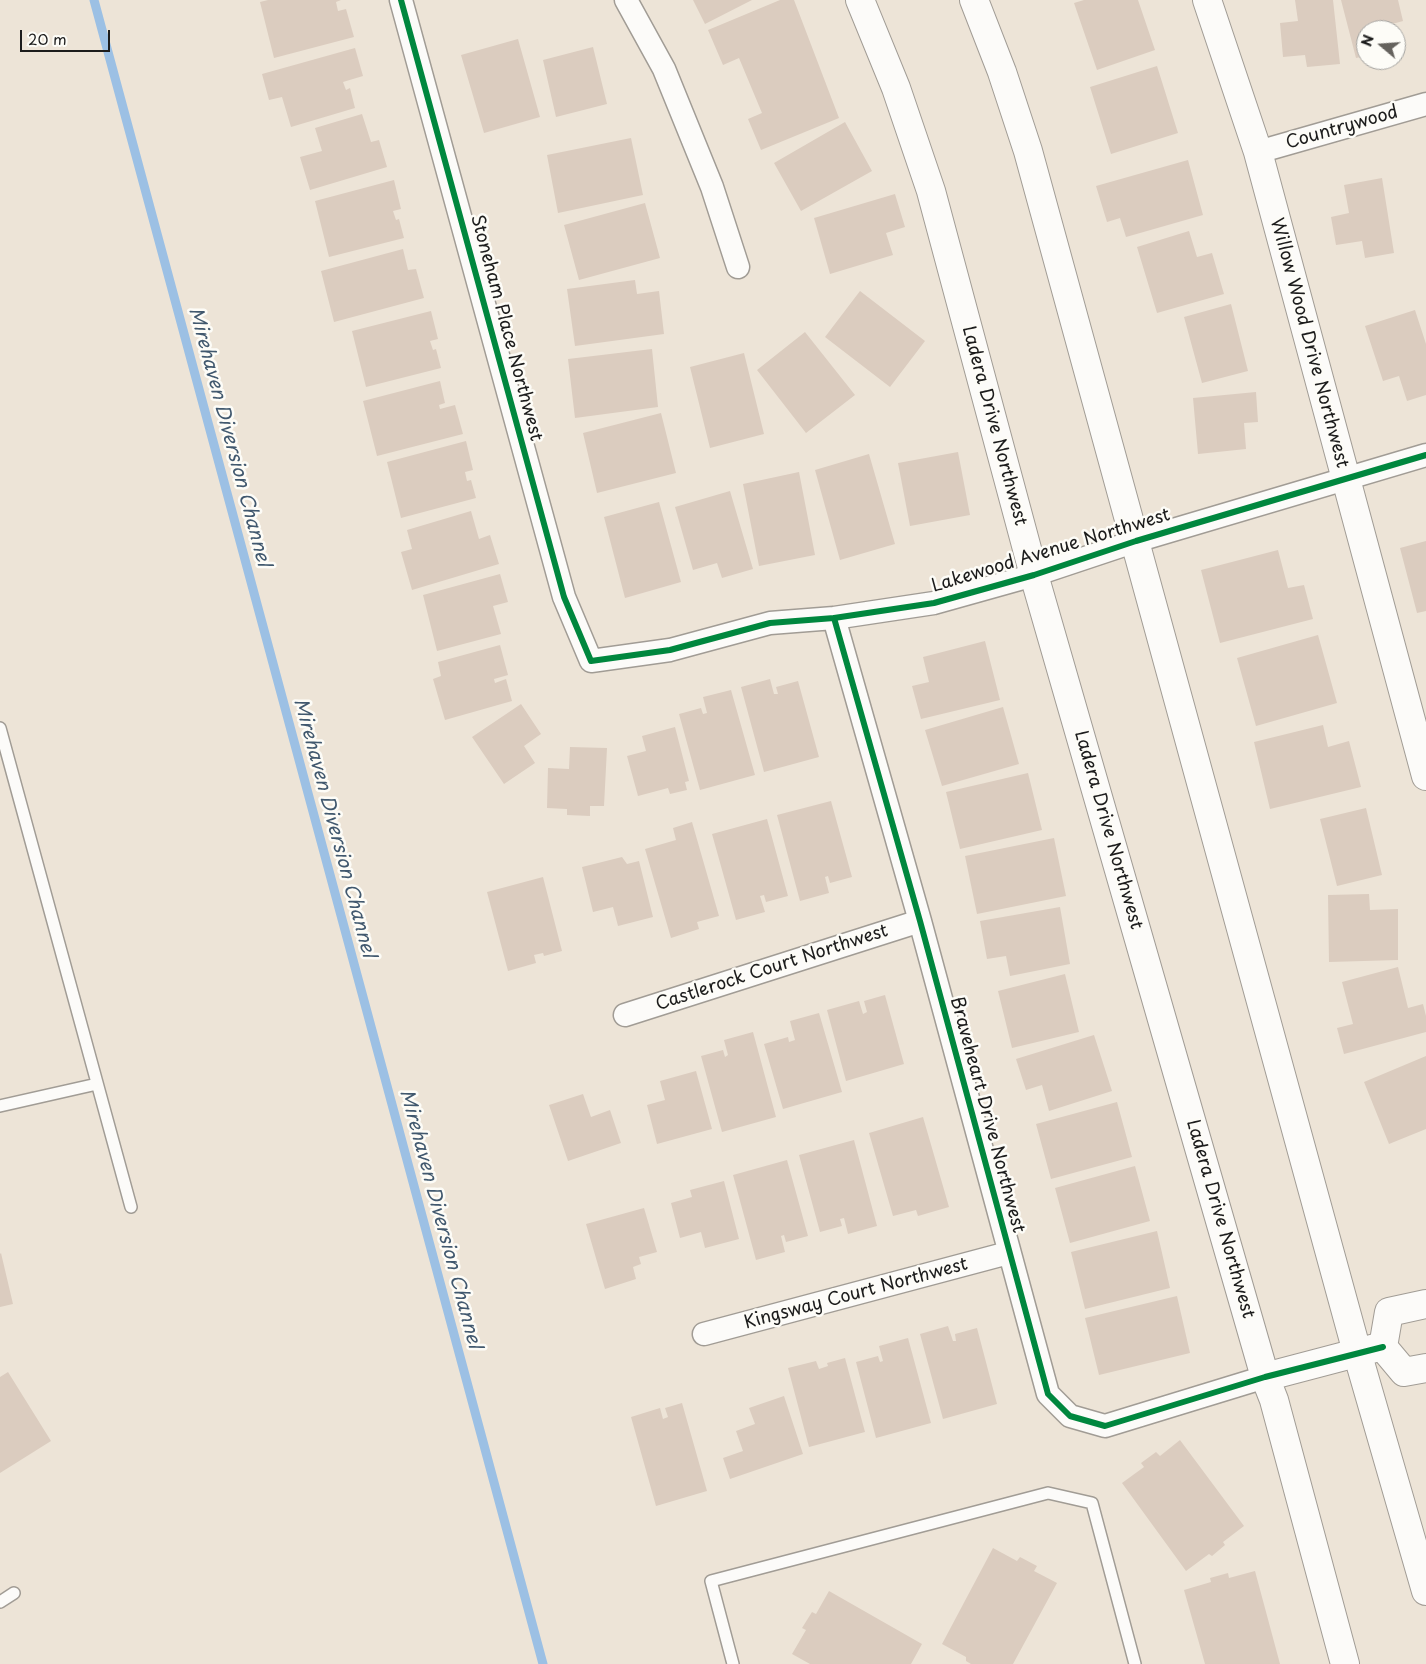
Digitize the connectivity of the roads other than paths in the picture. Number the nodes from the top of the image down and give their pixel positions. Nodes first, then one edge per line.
1 (626, 0) edge
2 (860, 0) edge
3 (974, 0) edge
4 (1207, 0) edge
5 (406, 1) edge
6 (1426, 104) edge
7 (1258, 152) junction
8 (738, 267) dead end
9 (1426, 455) edge
10 (1345, 478) junction
11 (1136, 541) junction
12 (1034, 575) junction
13 (834, 618) junction
14 (590, 660) joint
15 (0, 728) edge
16 (1426, 776) edge
17 (920, 921) junction
18 (625, 1015) dead end
19 (97, 1084) junction
20 (0, 1106) edge
21 (131, 1207) dead end
22 (1008, 1253) junction
23 (1426, 1304) edge
24 (704, 1334) dead end
25 (1370, 1349) junction
26 (1426, 1368) edge
27 (1265, 1377) junction
28 (1426, 1591) edge
29 (14, 1593) dead end
30 (0, 1602) edge
31 (733, 1664) edge
32 (1135, 1664) edge
33 (1345, 1664) edge

1 - 8 street
2 - 12 main road, Ladera Drive Northwest
3 - 11 main road
4 - 7 main road, Willow Wood Drive Northwest
5 - 14 street, Stoneham Place Northwest
6 - 7 street, Countrywood
7 - 10 main road, Willow Wood Drive Northwest
9 - 10 street, Lakewood Avenue Northwest
10 - 11 street, Lakewood Avenue Northwest
10 - 16 main road, Willow Wood Drive Northwest
11 - 12 street, Lakewood Avenue Northwest
11 - 25 main road
12 - 13 street, Lakewood Avenue Northwest
12 - 27 main road, Ladera Drive Northwest
13 - 14 street, Lakewood Avenue Northwest
13 - 17 street, Braveheart Drive Northwest
15 - 19 lane
17 - 18 street, Castlerock Court Northwest
17 - 22 street, Braveheart Drive Northwest
19 - 20 lane
19 - 21 lane
22 - 24 street, Kingsway Court Northwest
22 - 27 street, Braveheart Drive Northwest
23 - 25 main road
25 - 26 main road
25 - 27 main road
25 - 28 main road
27 - 33 main road, Ladera Drive Northwest
29 - 30 lane
31 - 32 lane

